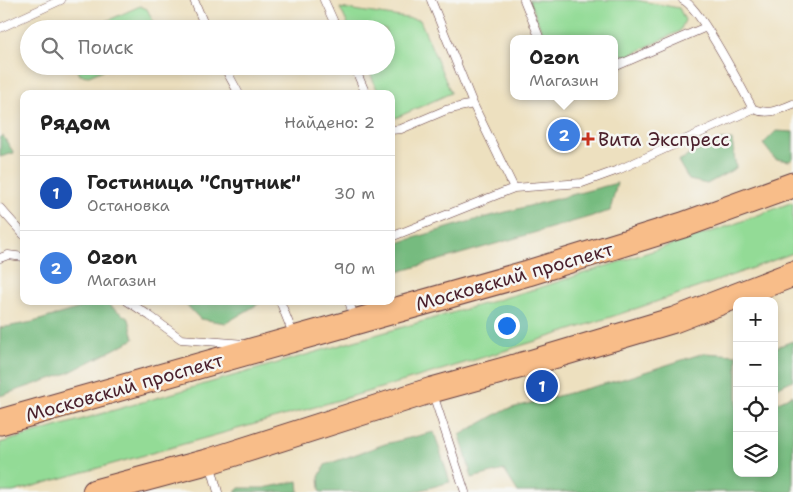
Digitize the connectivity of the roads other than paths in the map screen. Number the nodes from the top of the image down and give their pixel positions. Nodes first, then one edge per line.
1 (61, 0) edge
2 (194, 0) edge
3 (324, 0) edge
4 (431, 0) edge
5 (524, 0) edge
6 (683, 0) edge
7 (202, 20) edge
8 (333, 20) edge
9 (706, 27) junction
10 (0, 28) edge
11 (538, 35) edge
12 (618, 65) edge
13 (229, 75) edge
14 (358, 75) edge
15 (237, 90) edge
16 (364, 90) edge
17 (473, 104) junction
18 (793, 104) edge
19 (753, 109) junction
20 (395, 130) edge
21 (793, 185) edge
22 (514, 188) junction
23 (0, 208) edge
24 (20, 231) edge
25 (395, 234) edge
26 (20, 256) edge
27 (0, 258) edge
28 (793, 274) edge
29 (395, 302) edge
30 (133, 305) edge
31 (282, 305) edge
32 (384, 305) edge
33 (352, 312) edge
34 (295, 338) junction
35 (266, 346) junction
36 (432, 390) junction
37 (0, 422) edge
38 (210, 461) junction
39 (95, 492) edge
40 (218, 492) edge
41 (465, 492) edge

1 - 10 lane
2 - 7 lane
3 - 8 lane
4 - 17 lane
5 - 11 lane
6 - 9 lane
9 - 12 lane
9 - 19 lane
13 - 15 lane
14 - 16 lane
17 - 20 lane
17 - 22 lane
18 - 19 lane
19 - 22 lane
21 - 29 main road, Московский проспект
22 - 25 lane
23 - 24 lane
26 - 27 lane
28 - 36 main road
30 - 35 lane
31 - 34 lane
32 - 33 main road, Московский проспект
33 - 34 main road, Московский проспект
34 - 35 main road, Московский проспект
35 - 37 main road, Московский проспект
36 - 38 main road
36 - 41 lane
38 - 39 main road
38 - 40 lane

